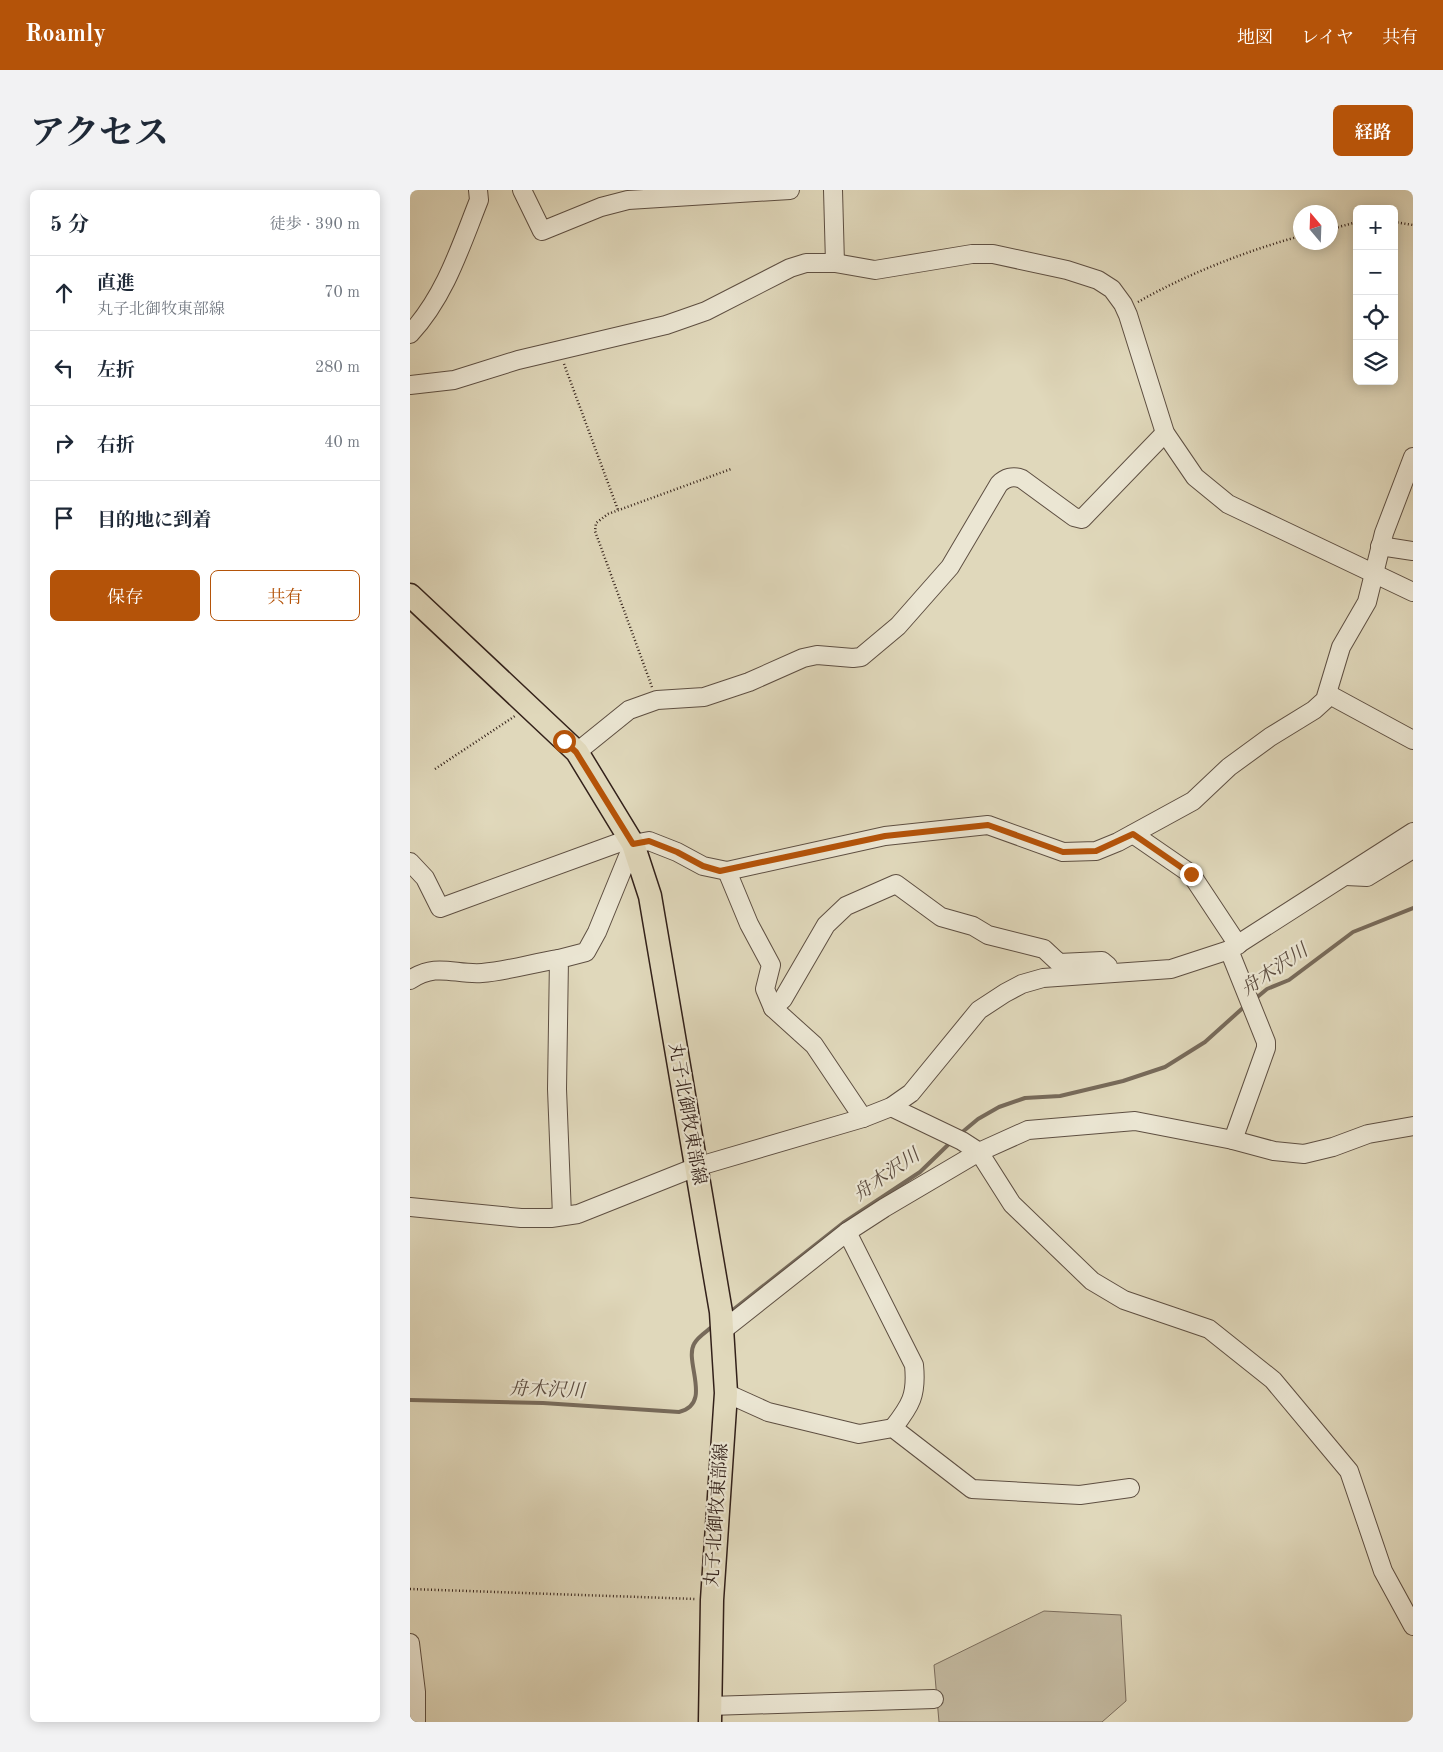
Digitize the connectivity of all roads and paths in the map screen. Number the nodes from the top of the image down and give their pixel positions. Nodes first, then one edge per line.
1 (478, 190) edge
2 (522, 190) edge
3 (790, 190) edge
4 (834, 190) edge
5 (1353, 223) edge
6 (1398, 223) edge
7 (1413, 225) edge
8 (1338, 227) edge
9 (1293, 238) edge
10 (835, 263) junction
11 (1126, 310) junction
12 (410, 334) edge
13 (559, 351) junction
14 (410, 384) edge
15 (1165, 433) junction
16 (1413, 457) edge
17 (731, 468) dead end
18 (618, 510) junction
19 (1380, 546) junction
20 (1413, 551) edge
21 (1373, 574) junction
22 (1413, 592) edge
23 (410, 596) edge
24 (1328, 694) junction
25 (657, 700) junction
26 (528, 708) junction
27 (1413, 740) edge
28 (576, 752) junction
29 (435, 769) dead end
30 (1413, 832) edge
31 (1133, 834) junction
32 (631, 842) junction
33 (1413, 849) edge
34 (410, 862) edge
35 (727, 871) junction
36 (1346, 876) junction
37 (1234, 948) junction
38 (559, 958) junction
39 (1115, 972) junction
40 (410, 980) edge
41 (773, 1008) junction
42 (890, 1106) junction
43 (863, 1118) junction
44 (1413, 1126) edge
45 (1233, 1140) junction
46 (979, 1152) junction
47 (696, 1167) junction
48 (410, 1207) edge
49 (562, 1216) junction
50 (847, 1232) junction
51 (722, 1331) junction
52 (726, 1393) junction
53 (893, 1428) junction
54 (1130, 1488) dead end
55 (410, 1589) edge
56 (712, 1600) junction
57 (1413, 1626) edge
58 (410, 1643) edge
59 (934, 1699) dead end
60 (710, 1714) edge
61 (416, 1722) edge

1 - 12 street
2 - 3 street
4 - 10 street
5 - 8 path
6 - 7 path
9 - 11 path
10 - 11 street
10 - 13 street
11 - 15 street
13 - 14 street
13 - 18 path
15 - 21 street
15 - 25 street
16 - 19 street
17 - 18 path
18 - 25 path
19 - 20 street
19 - 21 street
21 - 22 street
21 - 24 street
23 - 26 main road, 丸子北御牧東部線
24 - 27 street
24 - 31 street
25 - 28 street
26 - 28 main road, 丸子北御牧東部線
26 - 29 path
28 - 32 main road, 丸子北御牧東部線
30 - 36 street
31 - 35 street
31 - 37 street
32 - 34 street
32 - 35 street
32 - 38 street
32 - 47 main road, 丸子北御牧東部線
33 - 36 street
35 - 41 street
36 - 37 street
37 - 39 street
37 - 45 street
38 - 40 street
38 - 49 street
39 - 41 street
39 - 42 street
41 - 43 street
42 - 43 street
42 - 46 street
43 - 47 street
44 - 45 street
45 - 46 street
46 - 50 street
46 - 57 street
47 - 49 street
47 - 51 main road, 丸子北御牧東部線
48 - 49 street
50 - 51 street
50 - 53 street
51 - 52 main road, 丸子北御牧東部線
52 - 53 street
52 - 56 main road, 丸子北御牧東部線
53 - 54 street
55 - 56 path
56 - 60 main road, 丸子北御牧東部線
58 - 61 street
59 - 60 street

